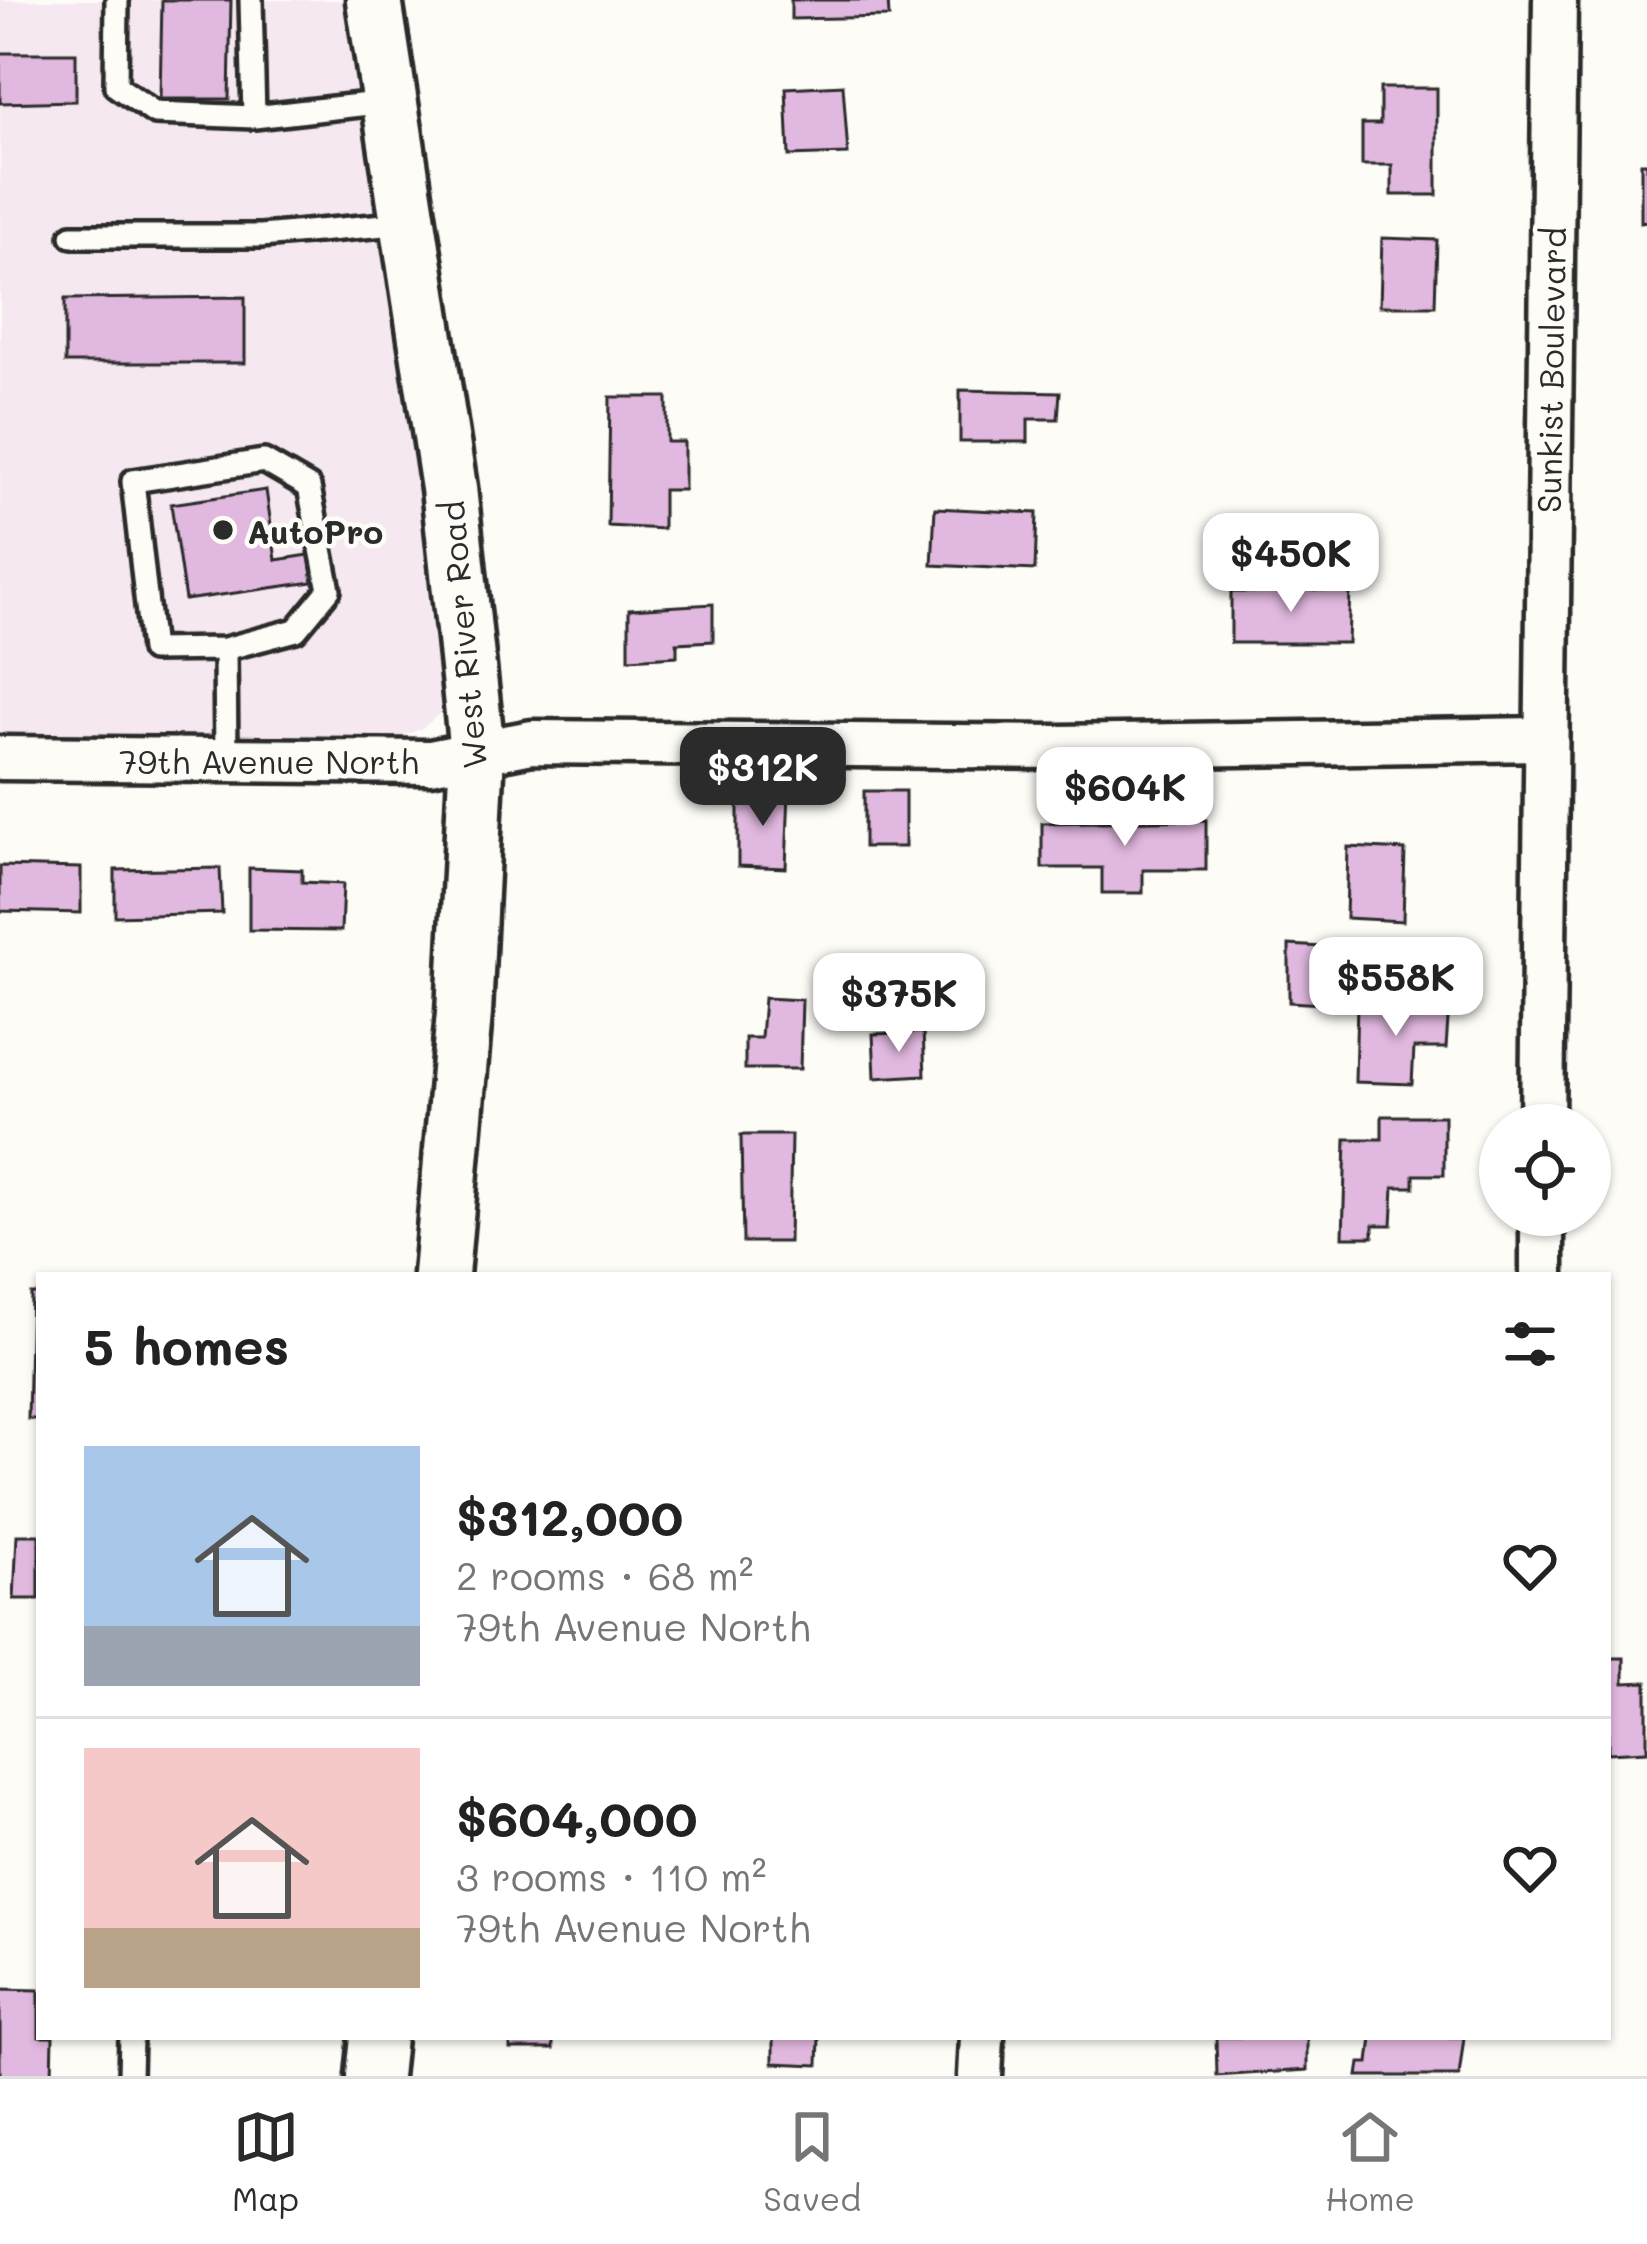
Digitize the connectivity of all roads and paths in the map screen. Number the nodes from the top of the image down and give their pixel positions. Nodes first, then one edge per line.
1 (117, 0) edge
2 (250, 0) edge
3 (374, 0) edge
4 (1556, 0) edge
5 (390, 102) junction
6 (254, 117) junction
7 (408, 223) junction
8 (72, 236) dead end
9 (225, 649) junction
10 (1545, 739) junction
11 (477, 752) junction
12 (0, 758) edge
13 (226, 758) junction
14 (1543, 1104) edge
15 (1542, 1236) edge
16 (441, 1272) edge
17 (1542, 1272) edge
18 (131, 2040) edge
19 (377, 2040) edge
20 (982, 2040) edge
21 (130, 2076) edge
22 (374, 2076) edge
23 (980, 2076) edge

1 - 6 lane
2 - 6 lane
3 - 5 street, West River Road
4 - 10 street, Sunkist Boulevard
5 - 6 lane
5 - 7 street, West River Road
7 - 8 lane
7 - 11 street, West River Road
9 - 9 lane
9 - 13 lane
10 - 11 street, 79th Avenue North
10 - 14 street, Sunkist Boulevard
11 - 13 street, 79th Avenue North
11 - 16 street, West River Road
12 - 13 street, 79th Avenue North
15 - 17 street
18 - 21 lane
19 - 22 street
20 - 23 street

